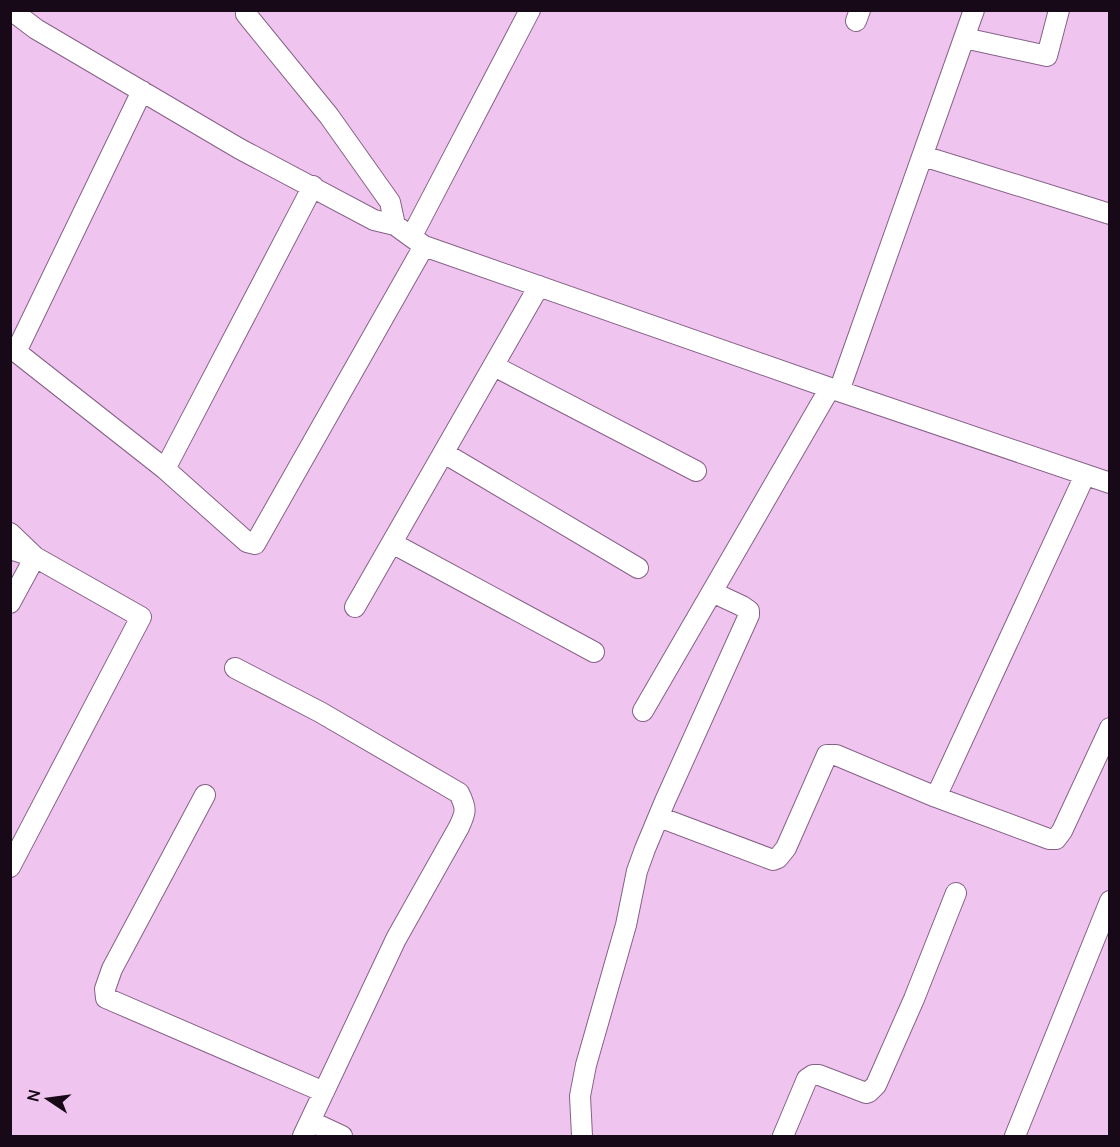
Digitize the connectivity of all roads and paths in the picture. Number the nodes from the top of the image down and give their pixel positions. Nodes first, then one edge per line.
1 (11, 10) edge
2 (530, 10) edge
3 (974, 10) edge
4 (1059, 10) edge
5 (246, 12) edge
6 (964, 38) junction
7 (142, 91) junction
8 (923, 156) junction
9 (313, 186) junction
10 (1110, 214) edge
11 (410, 236) junction
12 (539, 286) junction
13 (13, 349) edge
14 (494, 366) junction
15 (835, 389) junction
16 (444, 453) junction
17 (165, 468) junction
18 (696, 471) dead end
19 (1085, 475) junction
20 (1110, 483) edge
21 (10, 533) edge
22 (392, 543) junction
23 (10, 549) edge
24 (35, 556) junction
25 (638, 568) dead end
26 (712, 592) junction
27 (10, 603) edge
28 (355, 606) dead end
29 (594, 652) dead end
30 (235, 668) dead end
31 (643, 711) dead end
32 (1110, 728) edge
33 (205, 795) dead end
34 (936, 797) junction
35 (659, 817) junction
36 (10, 867) edge
37 (956, 893) dead end
38 (1110, 901) edge
39 (324, 1092) junction
40 (306, 1129) edge
41 (342, 1137) edge
42 (582, 1137) edge
43 (783, 1137) edge
44 (1016, 1137) edge

1 - 7 street
2 - 11 street
3 - 6 street
4 - 6 street
5 - 11 street
6 - 8 street
7 - 9 street
7 - 13 street
8 - 10 street
8 - 15 street
9 - 11 street
9 - 17 street
11 - 12 street
11 - 17 street
12 - 14 street
12 - 15 street
13 - 17 street
14 - 16 street
14 - 18 street
15 - 19 street
15 - 26 street
16 - 22 street
16 - 25 street
19 - 20 street
19 - 34 street
21 - 24 street
22 - 28 street
22 - 29 street
23 - 24 street
24 - 27 street
24 - 36 street
26 - 31 street
26 - 35 street
30 - 39 street
32 - 34 street
33 - 39 street
34 - 35 street
35 - 42 street
37 - 43 street
38 - 44 street
39 - 40 street
40 - 41 street

